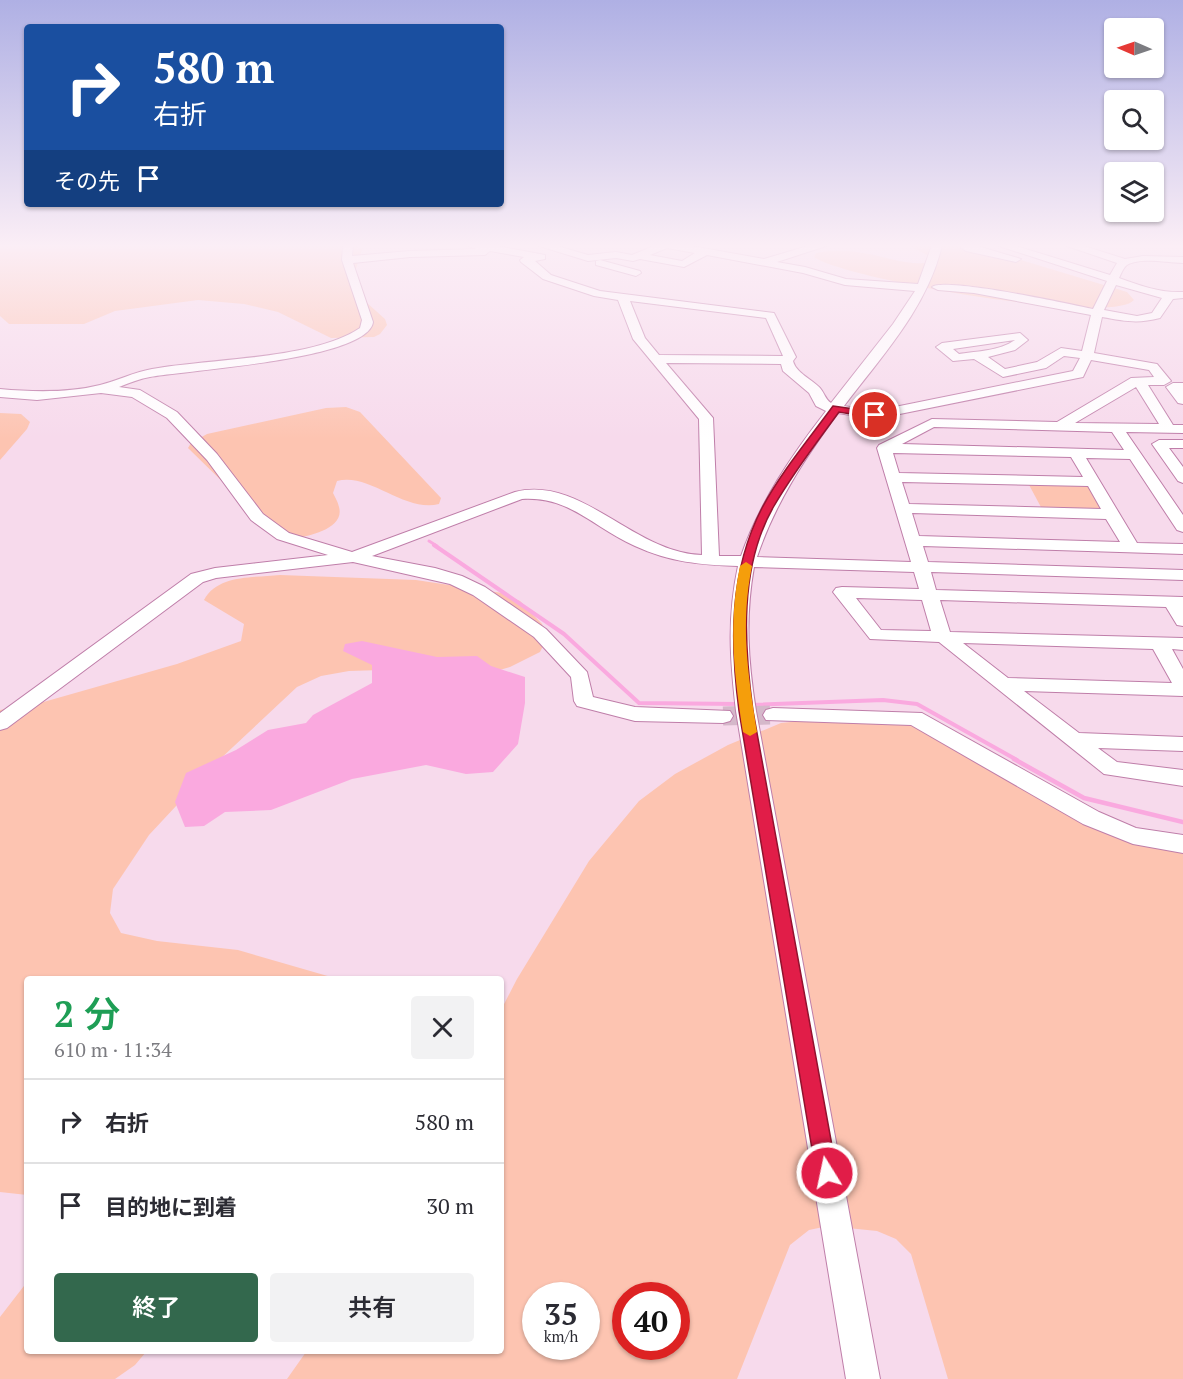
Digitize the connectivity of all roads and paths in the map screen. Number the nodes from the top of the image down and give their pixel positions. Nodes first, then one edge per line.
1 (364, 309) edge
2 (627, 309) edge
3 (721, 309) edge
4 (907, 309) edge
5 (1077, 309) edge
6 (1099, 309) edge
7 (1162, 309) edge
8 (1097, 313) junction
9 (975, 355) junction
10 (1087, 356) junction
11 (654, 359) junction
12 (786, 360) junction
13 (1139, 381) junction
14 (1183, 387) edge
15 (101, 389) junction
16 (0, 393) edge
17 (1183, 400) edge
18 (837, 408) junction
19 (1060, 426) junction
20 (1116, 428) junction
21 (1176, 429) edge
22 (1183, 444) edge
23 (884, 448) junction
24 (1076, 453) junction
25 (1134, 455) junction
26 (892, 477) junction
27 (1183, 478) edge
28 (1093, 482) junction
29 (901, 508) junction
30 (1112, 514) junction
31 (1181, 520) edge
32 (912, 541) junction
33 (1131, 548) junction
34 (1183, 549) edge
35 (352, 557) junction
36 (711, 561) junction
37 (747, 562) junction
38 (920, 567) junction
39 (1183, 575) edge
40 (929, 594) junction
41 (1177, 602) edge
42 (1183, 621) edge
43 (942, 636) junction
44 (1159, 643) junction
45 (1183, 644) edge
46 (1002, 684) junction
47 (1183, 686) edge
48 (1183, 690) edge
49 (773, 715) tunnel mouth
50 (723, 716) tunnel mouth
51 (0, 723) edge
52 (1072, 740) junction
53 (1183, 744) edge
54 (1183, 778) edge
55 (1183, 844) edge
56 (863, 1379) edge

1 - 15 street
2 - 11 street
3 - 12 street
4 - 18 street
5 - 8 street
6 - 8 street
7 - 8 street
8 - 10 street
9 - 9 street
9 - 10 street
10 - 13 street
10 - 18 street
11 - 12 street
11 - 36 street
12 - 18 street
13 - 19 street
13 - 21 street
14 - 17 street
15 - 16 street
15 - 35 street
18 - 37 street
19 - 20 street
19 - 23 street
20 - 21 street
20 - 25 street
22 - 27 street
23 - 24 street
23 - 26 street
24 - 25 street
24 - 28 street
25 - 31 street
26 - 28 street
26 - 29 street
28 - 30 street
29 - 30 street
29 - 32 street
30 - 33 street
32 - 33 street
32 - 38 street
33 - 34 street
35 - 36 street
35 - 50 street
35 - 51 street
36 - 37 street
37 - 38 street
37 - 56 street
38 - 39 street
38 - 40 street
40 - 41 street
40 - 43 street
40 - 43 street
41 - 42 street
43 - 44 street
43 - 46 street
44 - 45 street
44 - 47 street
46 - 48 street
46 - 52 street
49 - 55 street
52 - 53 street
52 - 54 street

